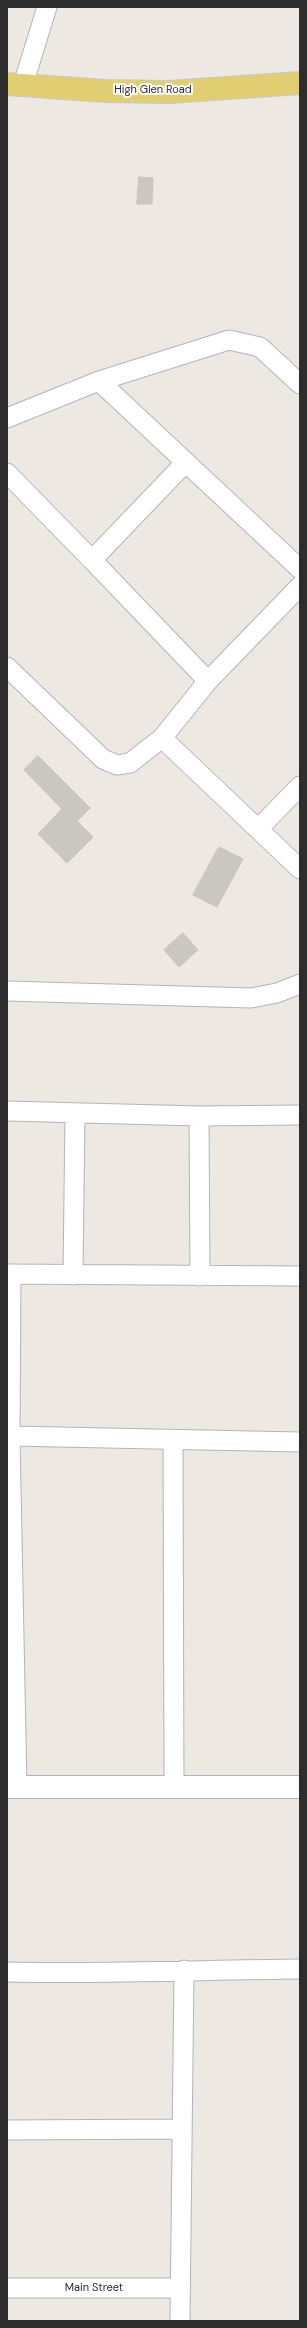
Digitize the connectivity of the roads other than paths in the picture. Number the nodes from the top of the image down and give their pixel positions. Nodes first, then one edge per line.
1 (47, 7) edge
2 (300, 83) edge
3 (15, 84) edge
4 (99, 381) junction
5 (300, 384) edge
6 (7, 418) edge
7 (186, 462) junction
8 (7, 473) edge
9 (92, 560) junction
10 (300, 569) edge
11 (300, 586) edge
12 (7, 667) edge
13 (208, 681) junction
14 (162, 738) junction
15 (300, 786) edge
16 (259, 828) junction
17 (300, 869) edge
18 (300, 984) edge
19 (7, 991) edge
20 (7, 1111) edge
21 (75, 1113) junction
22 (300, 1115) edge
23 (199, 1116) junction
24 (9, 1274) edge
25 (74, 1274) junction
26 (200, 1276) junction
27 (300, 1276) edge
28 (10, 1436) junction
29 (173, 1440) junction
30 (300, 1442) edge
31 (12, 1787) edge
32 (174, 1787) junction
33 (300, 1787) edge
34 (300, 1969) edge
35 (184, 1970) junction
36 (7, 1972) edge
37 (182, 2129) junction
38 (7, 2130) edge
39 (7, 2288) edge
40 (181, 2288) junction
41 (180, 2321) edge

1 - 3 street
2 - 3 main road, High Glen Road
4 - 5 street
4 - 6 street
4 - 7 street
7 - 9 street
7 - 10 street
8 - 9 street
9 - 13 street
11 - 13 street
12 - 14 street
13 - 14 street
14 - 16 street
15 - 16 street
16 - 17 street
18 - 19 street
20 - 21 street
21 - 23 street
21 - 25 street
22 - 23 street
23 - 26 street
24 - 25 street
24 - 28 street
25 - 26 street
26 - 27 street
28 - 29 street
28 - 31 street
29 - 30 street
29 - 32 street
31 - 32 street
32 - 33 street
34 - 35 street
35 - 36 street
35 - 37 street
37 - 38 street
37 - 40 street
39 - 40 street, Main Street
40 - 41 street

